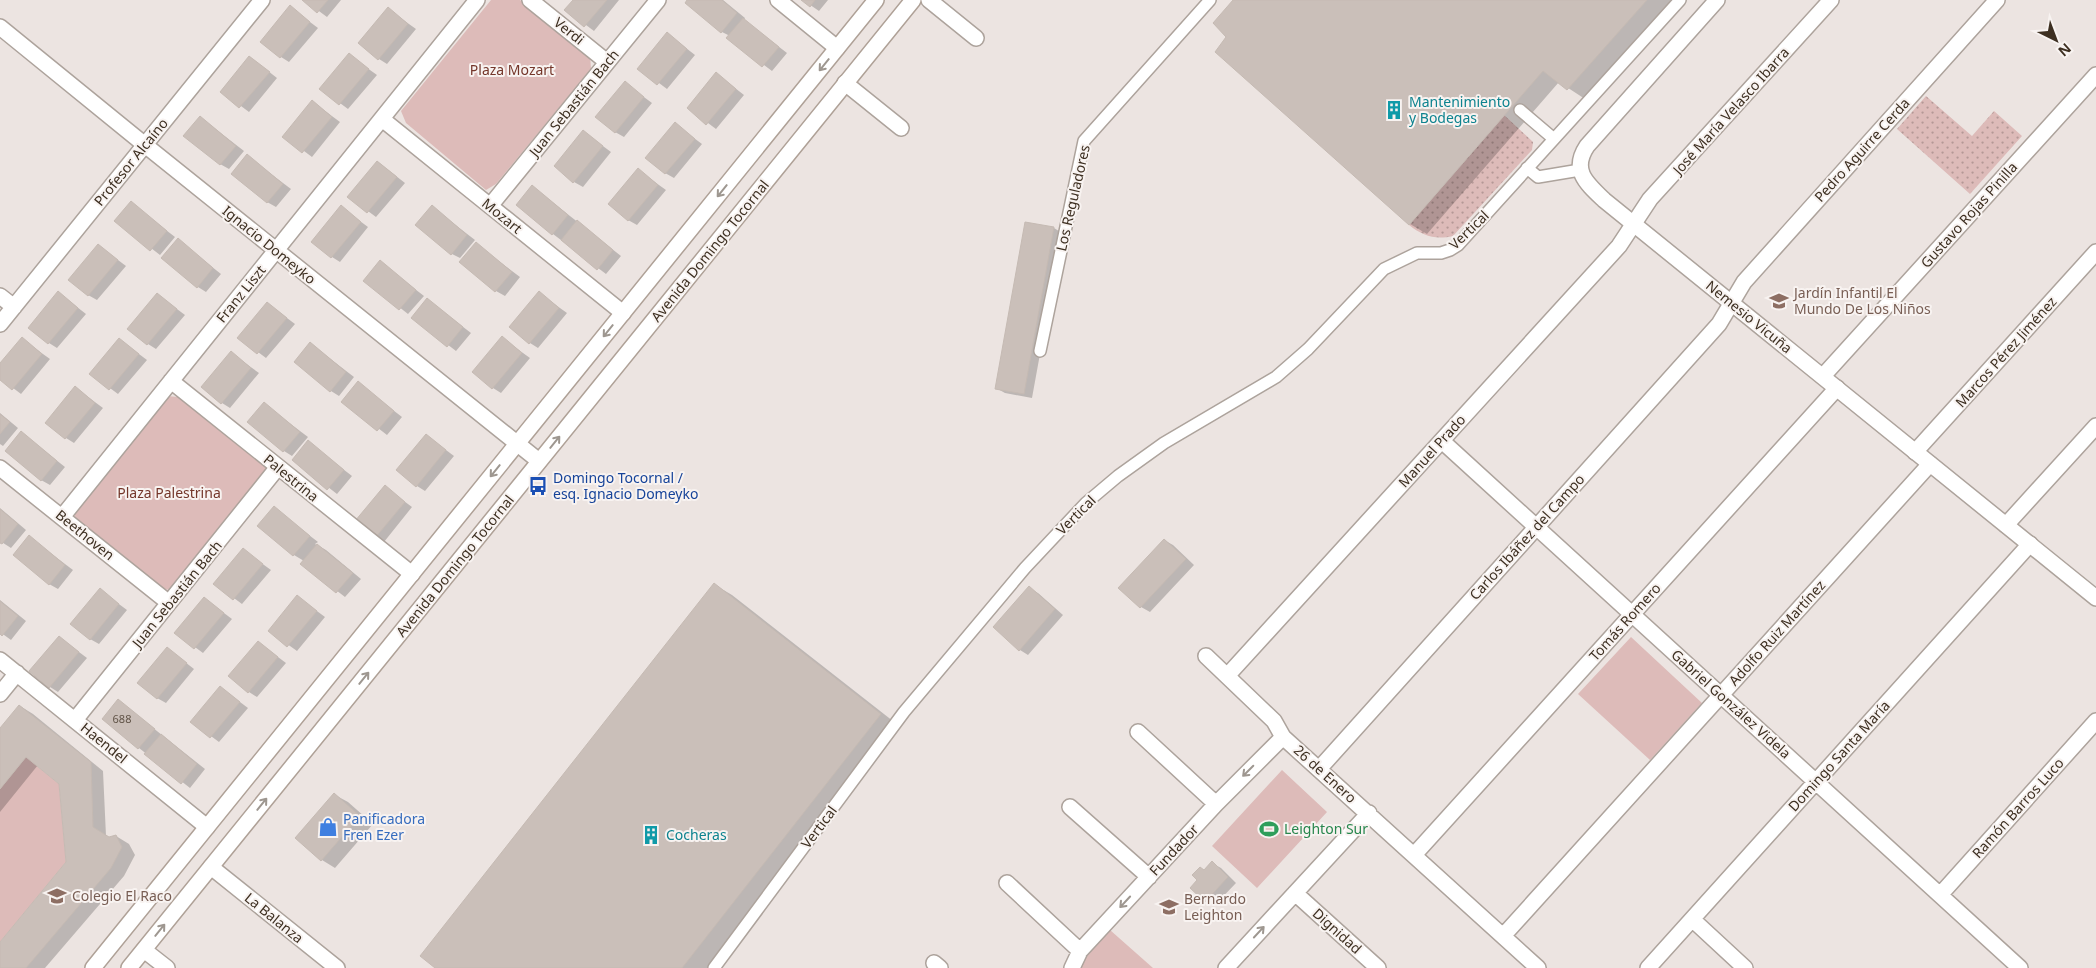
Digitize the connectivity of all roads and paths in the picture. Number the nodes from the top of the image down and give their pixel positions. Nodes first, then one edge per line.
1 (262, 0) edge
2 (477, 0) edge
3 (530, 0) edge
4 (658, 0) edge
5 (778, 0) edge
6 (876, 0) edge
7 (913, 0) edge
8 (929, 0) edge
9 (1210, 0) edge
10 (1680, 0) edge
11 (1717, 0) edge
12 (1831, 0) edge
13 (1997, 0) edge
14 (0, 27) edge
15 (976, 38) dead end
16 (837, 48) junction
17 (608, 62) junction
18 (2096, 75) edge
19 (845, 83) junction
20 (1520, 110) dead end
21 (382, 119) junction
22 (901, 128) dead end
23 (1554, 138) junction
24 (145, 145) junction
25 (1527, 168) junction
26 (1580, 170) junction
27 (490, 206) junction
28 (1634, 224) junction
29 (276, 250) junction
30 (2096, 252) edge
31 (0, 296) edge
32 (1732, 303) junction
33 (14, 308) junction
34 (623, 313) junction
35 (0, 324) edge
36 (1040, 352) dead end
37 (1823, 376) junction
38 (171, 381) junction
39 (1837, 388) junction
40 (2096, 426) edge
41 (1442, 440) junction
42 (518, 444) junction
43 (1915, 452) junction
44 (539, 461) junction
45 (1930, 464) junction
46 (278, 467) junction
47 (0, 468) edge
48 (62, 517) junction
49 (2006, 525) junction
50 (1537, 527) junction
51 (2030, 544) junction
52 (412, 574) junction
53 (2096, 598) edge
54 (169, 603) junction
55 (1632, 614) junction
56 (1206, 656) dead end
57 (0, 660) edge
58 (17, 673) junction
59 (1227, 676) junction
60 (0, 694) edge
61 (1721, 695) junction
62 (75, 720) junction
63 (2096, 721) edge
64 (1138, 732) dead end
65 (1283, 737) junction
66 (1319, 769) junction
67 (1816, 782) junction
68 (1216, 804) junction
69 (1070, 807) dead end
70 (1369, 813) junction
71 (207, 827) junction
72 (1414, 855) junction
73 (211, 867) junction
74 (1149, 877) junction
75 (1007, 883) dead end
76 (1295, 893) junction
77 (1940, 895) junction
78 (1692, 920) junction
79 (1503, 936) junction
80 (144, 950) junction
81 (1080, 951) junction
82 (93, 968) edge
83 (129, 968) edge
84 (167, 968) edge
85 (337, 968) edge
86 (714, 968) edge
87 (1072, 968) edge
88 (1226, 968) edge
89 (1378, 968) edge
90 (1538, 968) edge
91 (1648, 968) edge
92 (1745, 968) edge
93 (2020, 968) edge

1 - 24 street, Profesor Alcaíno
2 - 21 street, Franz Liszt
3 - 17 street, Verdi
4 - 17 street, Juan Sebastián Bach
5 - 16 street
6 - 16 street, Avenida Domingo Tocornal
7 - 19 street, Avenida Domingo Tocornal
8 - 15 street
9 - 36 lane, Los Reguladores
10 - 23 lane, Vertical
11 - 26 street
12 - 28 street, José María Velasco Ibarra
13 - 32 street, Pedro Aguirre Cerda
14 - 24 street, Ignacio Domeyko
16 -> 34 street, Avenida Domingo Tocornal
17 - 27 street, Juan Sebastián Bach
18 - 37 street, Gustavo Rojas Pinilla
19 - 22 street
44 -> 19 street, Avenida Domingo Tocornal
20 - 23 lane
21 - 27 street, Mozart
21 - 29 street, Franz Liszt
23 - 25 lane, Vertical
24 - 29 street, Ignacio Domeyko
24 - 33 street, Profesor Alcaíno
25 - 26 lane
25 - 86 lane, Vertical
26 - 28 street, Nemesio Vicuña
27 - 34 street, Mozart
28 - 32 street, Nemesio Vicuña
28 - 41 street, Manuel Prado
29 - 38 street, Franz Liszt
29 - 42 street, Ignacio Domeyko
30 - 43 street, Marcos Pérez Jiménez
31 - 33 street
32 - 37 street, Nemesio Vicuña
32 - 50 street, Carlos Ibáñez del Campo
33 - 35 street, Profesor Alcaíno
34 -> 42 street, Avenida Domingo Tocornal
37 - 39 street, Nemesio Vicuña
38 - 46 street, Palestrina
38 - 48 street, Franz Liszt
39 - 43 street, Nemesio Vicuña
39 - 55 street, Tomás Romero
40 - 49 street
41 - 50 street, Gabriel González Videla
41 - 59 street, Manuel Prado
42 - 44 street, Ignacio Domeyko
42 -> 52 street, Avenida Domingo Tocornal
43 - 45 street, Nemesio Vicuña
73 -> 44 street, Avenida Domingo Tocornal
45 - 49 street, Nemesio Vicuña
45 - 61 street, Adolfo Ruiz Martínez
46 - 52 street, Palestrina
46 - 54 street, Juan Sebastián Bach
47 - 48 street, Beethoven
48 - 54 street, Beethoven
49 - 51 street, Nemesio Vicuña
50 - 55 street, Gabriel González Videla
50 - 66 street, Carlos Ibáñez del Campo
51 - 53 street, Nemesio Vicuña
51 - 67 street, Domingo Santa María
52 - 71 street, Avenida Domingo Tocornal
54 - 62 street, Juan Sebastián Bach
55 - 61 street, Gabriel González Videla
55 - 72 street, Tomás Romero
56 - 59 street, 26 de Enero
57 - 58 street, Haendel
58 - 60 street
58 - 62 street, Haendel
59 - 65 street, 26 de Enero
61 - 67 street, Gabriel González Videla
61 - 79 street, Adolfo Ruiz Martínez
62 - 71 street, Haendel
63 - 77 street, Ramón Barros Luco
64 - 68 street
65 - 66 street, 26 de Enero
65 -> 68 street, Fundador
66 - 70 street, 26 de Enero
67 - 77 street, Gabriel González Videla
67 - 78 street, Domingo Santa María
68 - 74 street, Fundador
69 - 74 street
70 - 72 street, 26 de Enero
70 - 76 street
71 - 82 street, Avenida Domingo Tocornal
72 - 79 street, 26 de Enero
80 -> 73 street, Avenida Domingo Tocornal
73 - 85 street, La Balanza
74 -> 81 street, Fundador
75 - 81 street
88 -> 76 street
76 - 89 street, Dignidad
77 - 93 street, Gabriel González Videla
78 - 91 street, Domingo Santa María
78 - 92 street
79 - 90 street, 26 de Enero
80 - 83 street, Avenida Domingo Tocornal
80 - 84 street
81 - 87 street, Fundador

